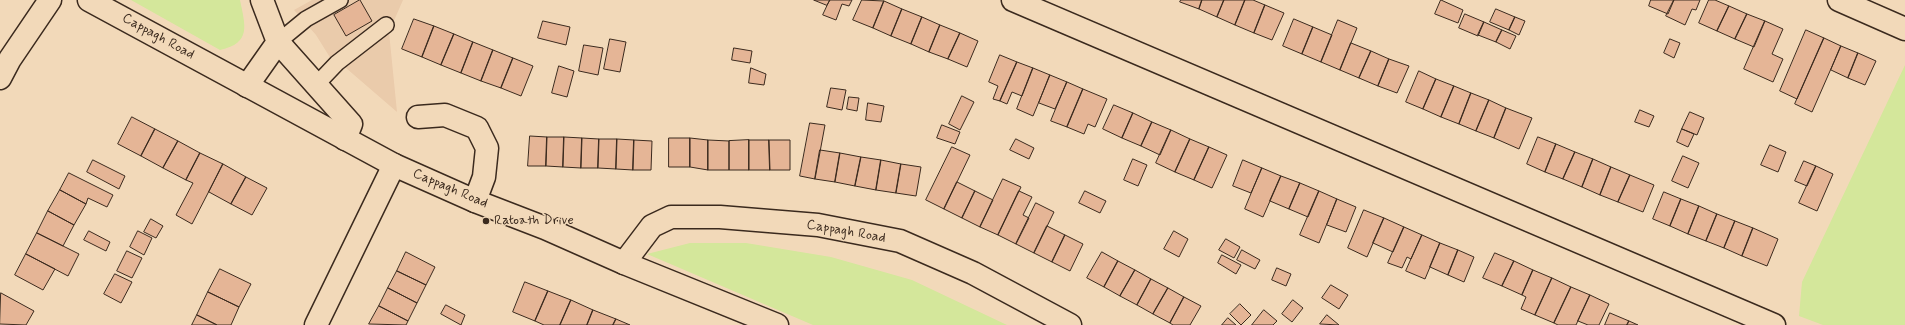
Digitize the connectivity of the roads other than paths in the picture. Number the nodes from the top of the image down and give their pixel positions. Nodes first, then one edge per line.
1 (50, 0) edge
2 (89, 0) edge
3 (262, 0) edge
4 (340, 0) edge
5 (1013, 0) edge
6 (1839, 0) edge
7 (386, 24) dead end
8 (1905, 29) edge
9 (278, 42) junction
10 (0, 78) edge
11 (316, 84) junction
12 (247, 86) junction
13 (418, 117) dead end
14 (345, 139) junction
15 (394, 165) junction
16 (475, 200) junction
17 (624, 263) junction
18 (316, 325) edge
19 (777, 325) edge
20 (1070, 325) edge
21 (1774, 325) edge

1 - 10 street
2 - 12 street, Cappagh Road
3 - 9 street
4 - 9 lane
5 - 21 street
6 - 8 street
7 - 11 lane
9 - 11 street
9 - 12 street
11 - 14 street
12 - 14 street, Cappagh Road
13 - 16 street
14 - 15 street, Cappagh Road
15 - 16 street, Cappagh Road
15 - 18 street
16 - 17 street, Cappagh Road
17 - 19 street, Cappagh Road
17 - 20 street, Cappagh Road

